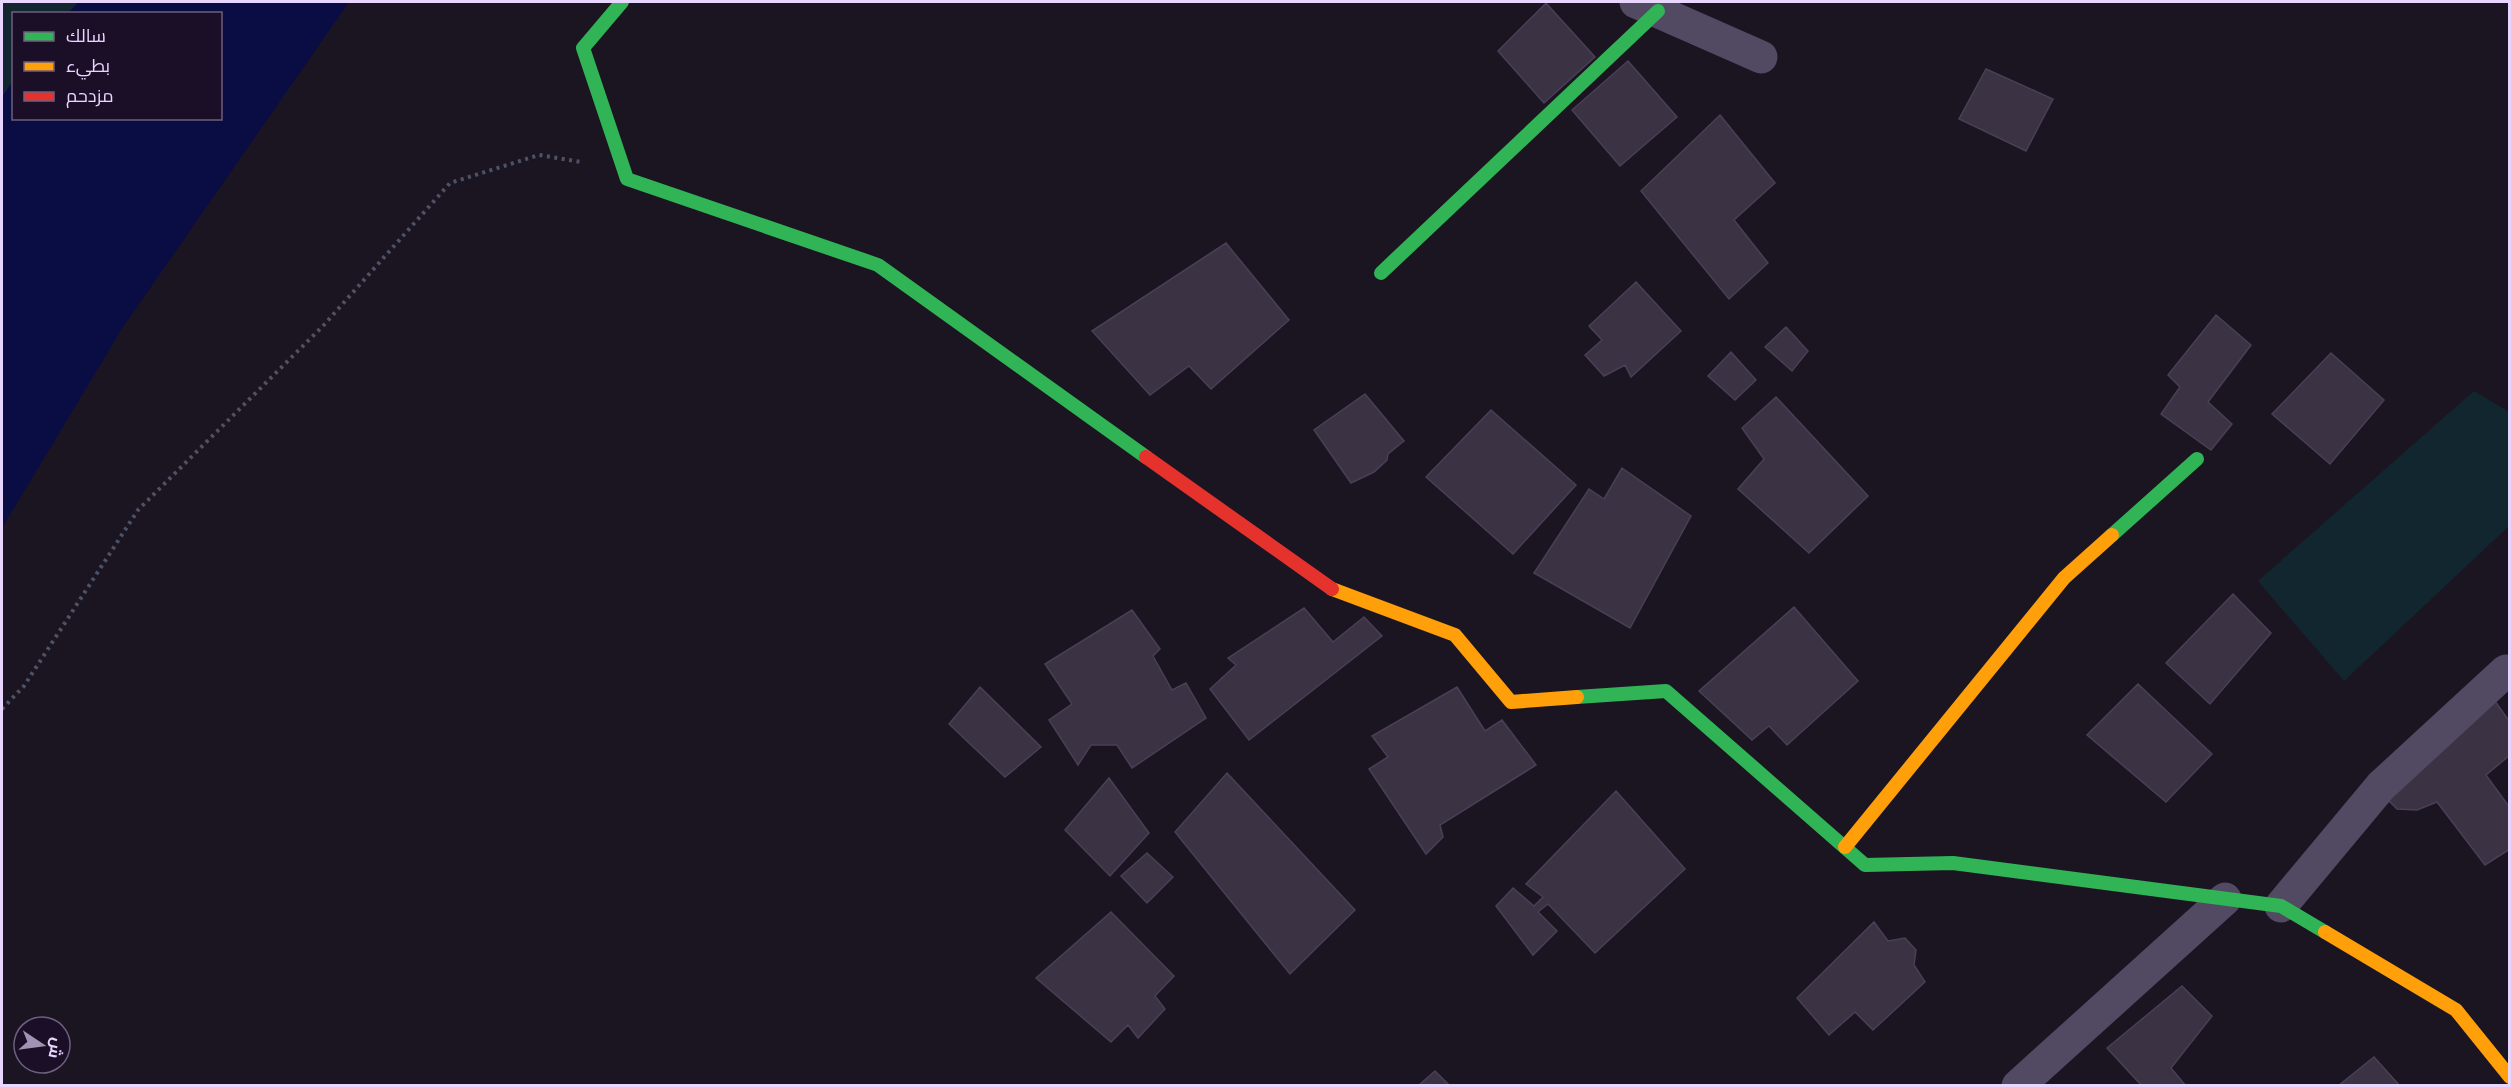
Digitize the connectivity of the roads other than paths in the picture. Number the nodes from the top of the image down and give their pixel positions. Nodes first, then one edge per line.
1 (622, 2) edge
2 (1647, 6) edge
3 (1761, 57) dead end
4 (1381, 273) dead end
5 (2197, 459) dead end
6 (2506, 671) dead end
7 (1845, 847) junction
8 (2225, 899) junction
9 (2281, 906) junction
10 (2510, 1077) edge
11 (2018, 1086) edge

1 - 7 street
2 - 3 street
2 - 4 street
5 - 7 street
6 - 9 street
7 - 8 street
8 - 9 street
8 - 11 street
9 - 10 street

